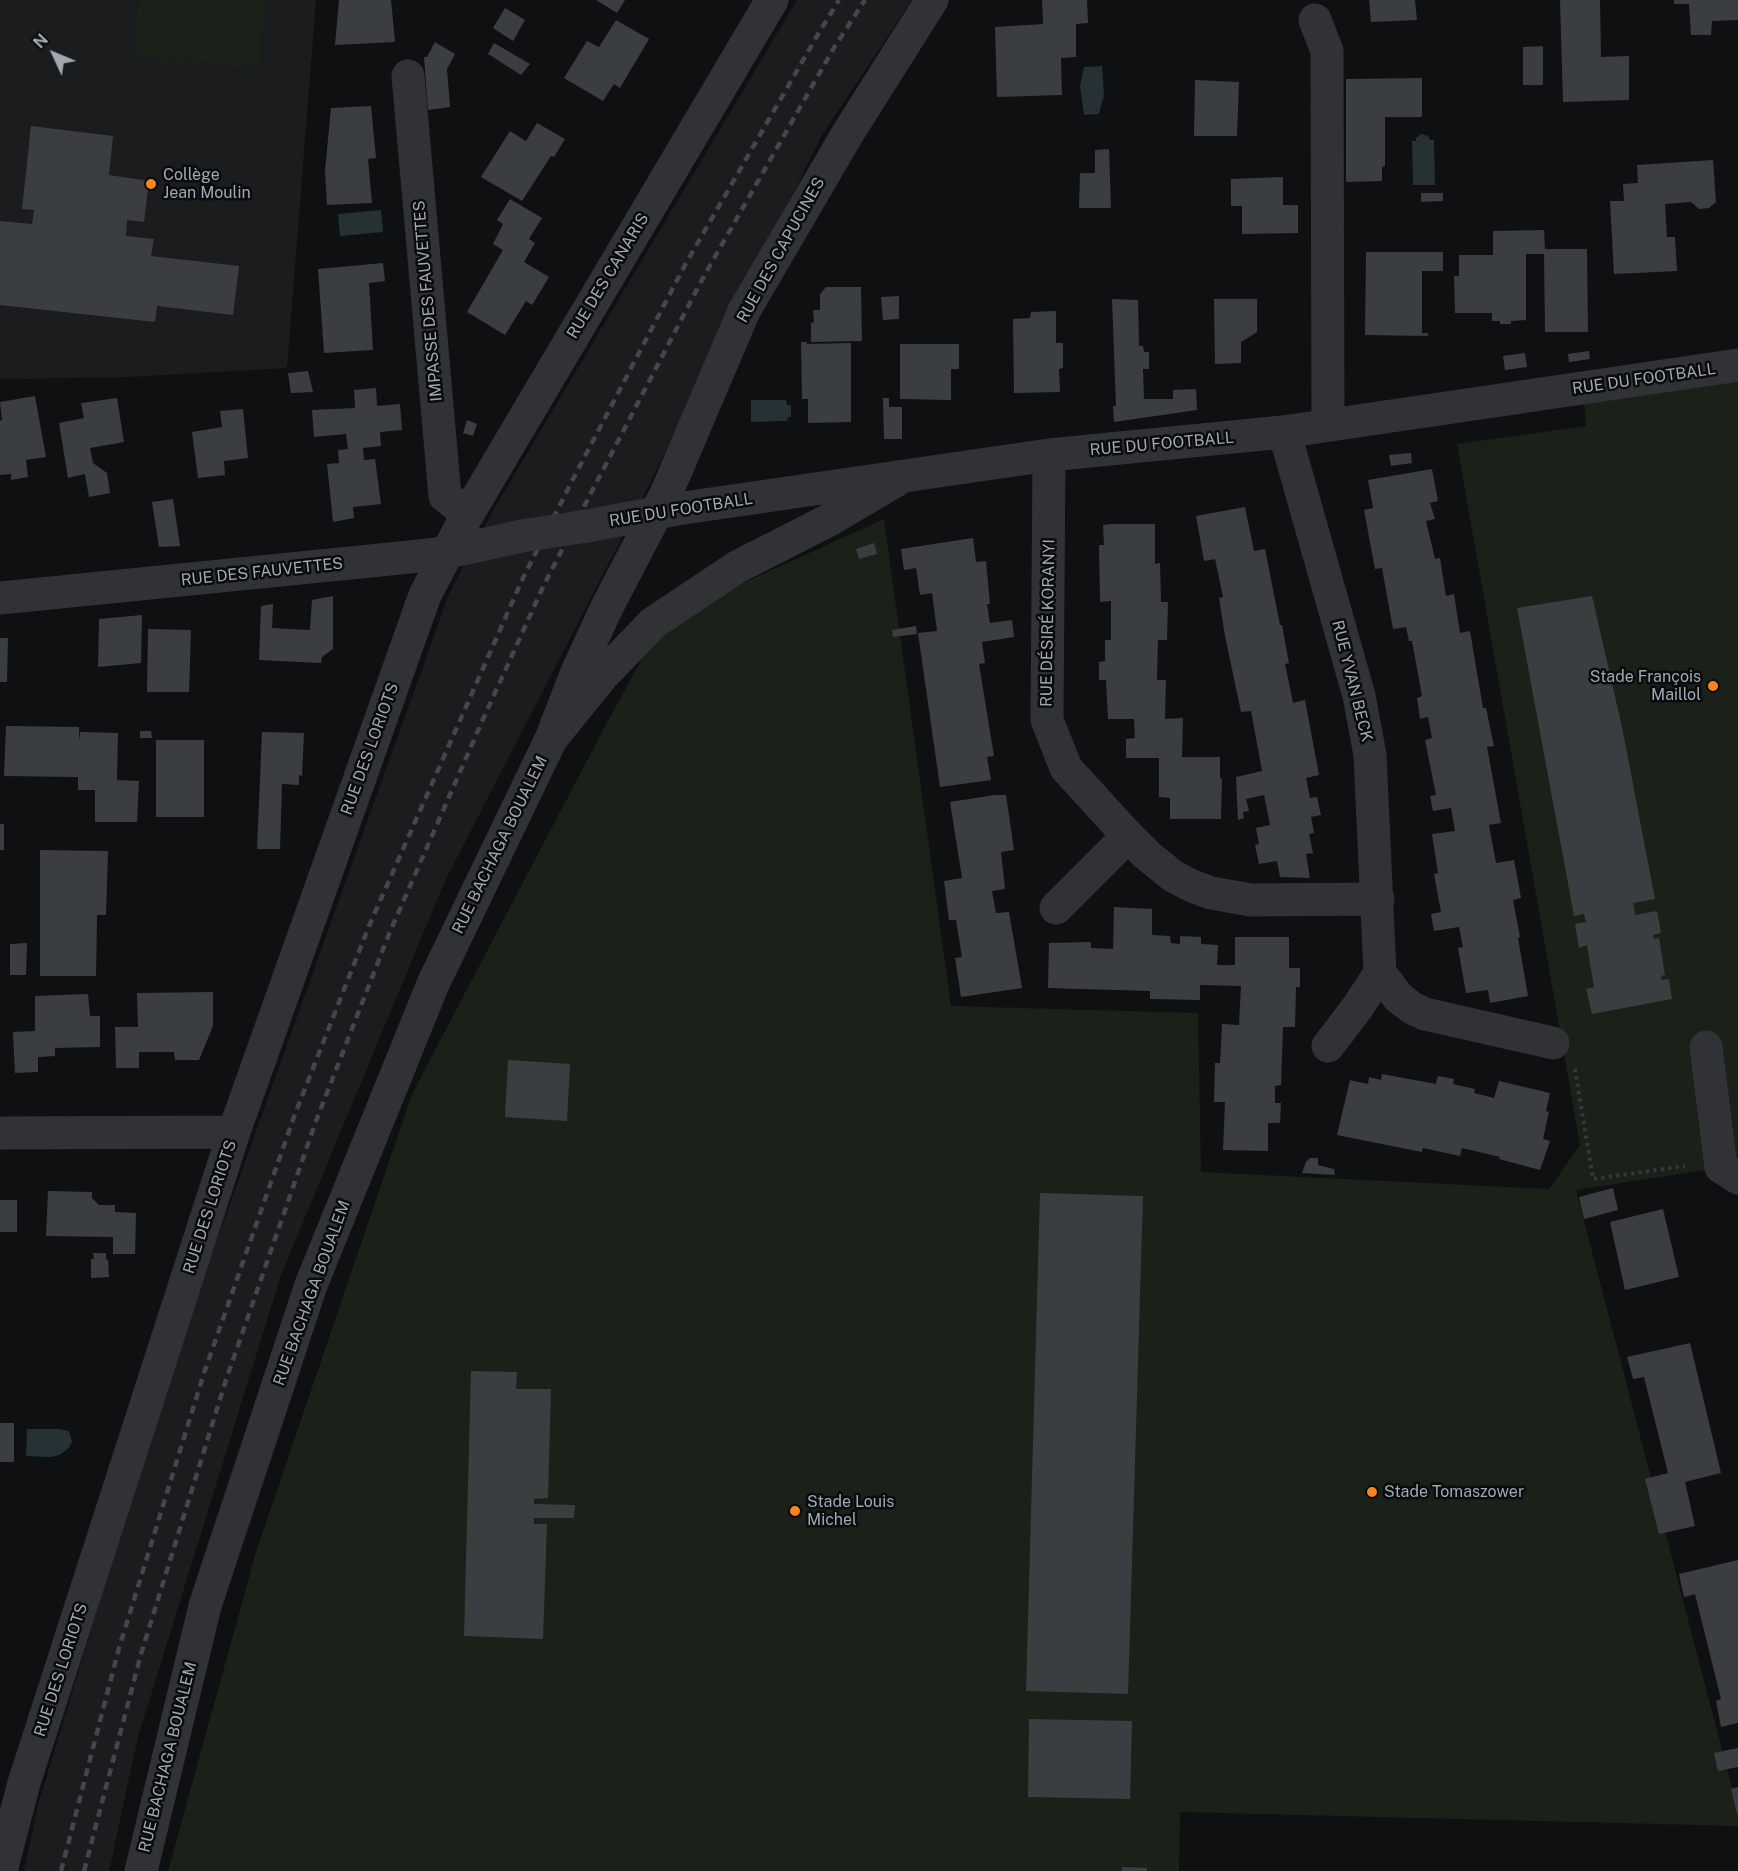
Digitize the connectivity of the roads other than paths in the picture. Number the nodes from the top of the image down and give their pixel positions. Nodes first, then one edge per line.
1 (772, 0) edge
2 (932, 0) edge
3 (1315, 21) dead end
4 (408, 76) dead end
5 (1738, 365) edge
6 (1328, 424) junction
7 (1282, 432) junction
8 (1049, 455) junction
9 (902, 477) junction
10 (655, 513) junction
11 (468, 514) junction
12 (522, 536) joint
13 (446, 553) junction
14 (0, 598) edge
15 (551, 739) junction
16 (1128, 836) junction
17 (1378, 898) junction
18 (1056, 908) dead end
19 (1380, 973) junction
20 (1553, 1043) road end
21 (1328, 1046) dead end
22 (1706, 1047) dead end
23 (234, 1132) junction
24 (0, 1133) edge
25 (1738, 1178) edge
26 (1, 1871) edge
27 (141, 1871) edge

1 - 11 street, RUE DES CANARIS
2 - 10 street, RUE DES CAPUCINES
3 - 6 street
4 - 11 street, IMPASSE DES FAUVETTES
5 - 6 street, RUE DU FOOTBALL
6 - 7 street, RUE DU FOOTBALL
7 - 8 street, RUE DU FOOTBALL
7 - 17 street, RUE YVAN BECK
8 - 9 street, RUE DU FOOTBALL
8 - 16 street, RUE DÉSIRÉ KORANYI
9 - 10 street, RUE DU FOOTBALL
9 - 15 street, RUE BACHAGA BOUALEM
10 - 12 street, RUE DU FOOTBALL, bridge
10 - 15 street, RUE BACHAGA BOUALEM
11 - 13 street, RUE DES CANARIS
12 - 13 street, RUE DES FAUVETTES
13 - 14 street, RUE DES FAUVETTES
13 - 23 street, RUE DES LORIOTS
15 - 27 street, RUE BACHAGA BOUALEM
16 - 17 street, RUE DÉSIRÉ KORANYI
16 - 18 street
17 - 19 street, RUE YVAN BECK
19 - 20 street
19 - 21 street
22 - 25 street
23 - 24 street
23 - 26 street, RUE DES LORIOTS

